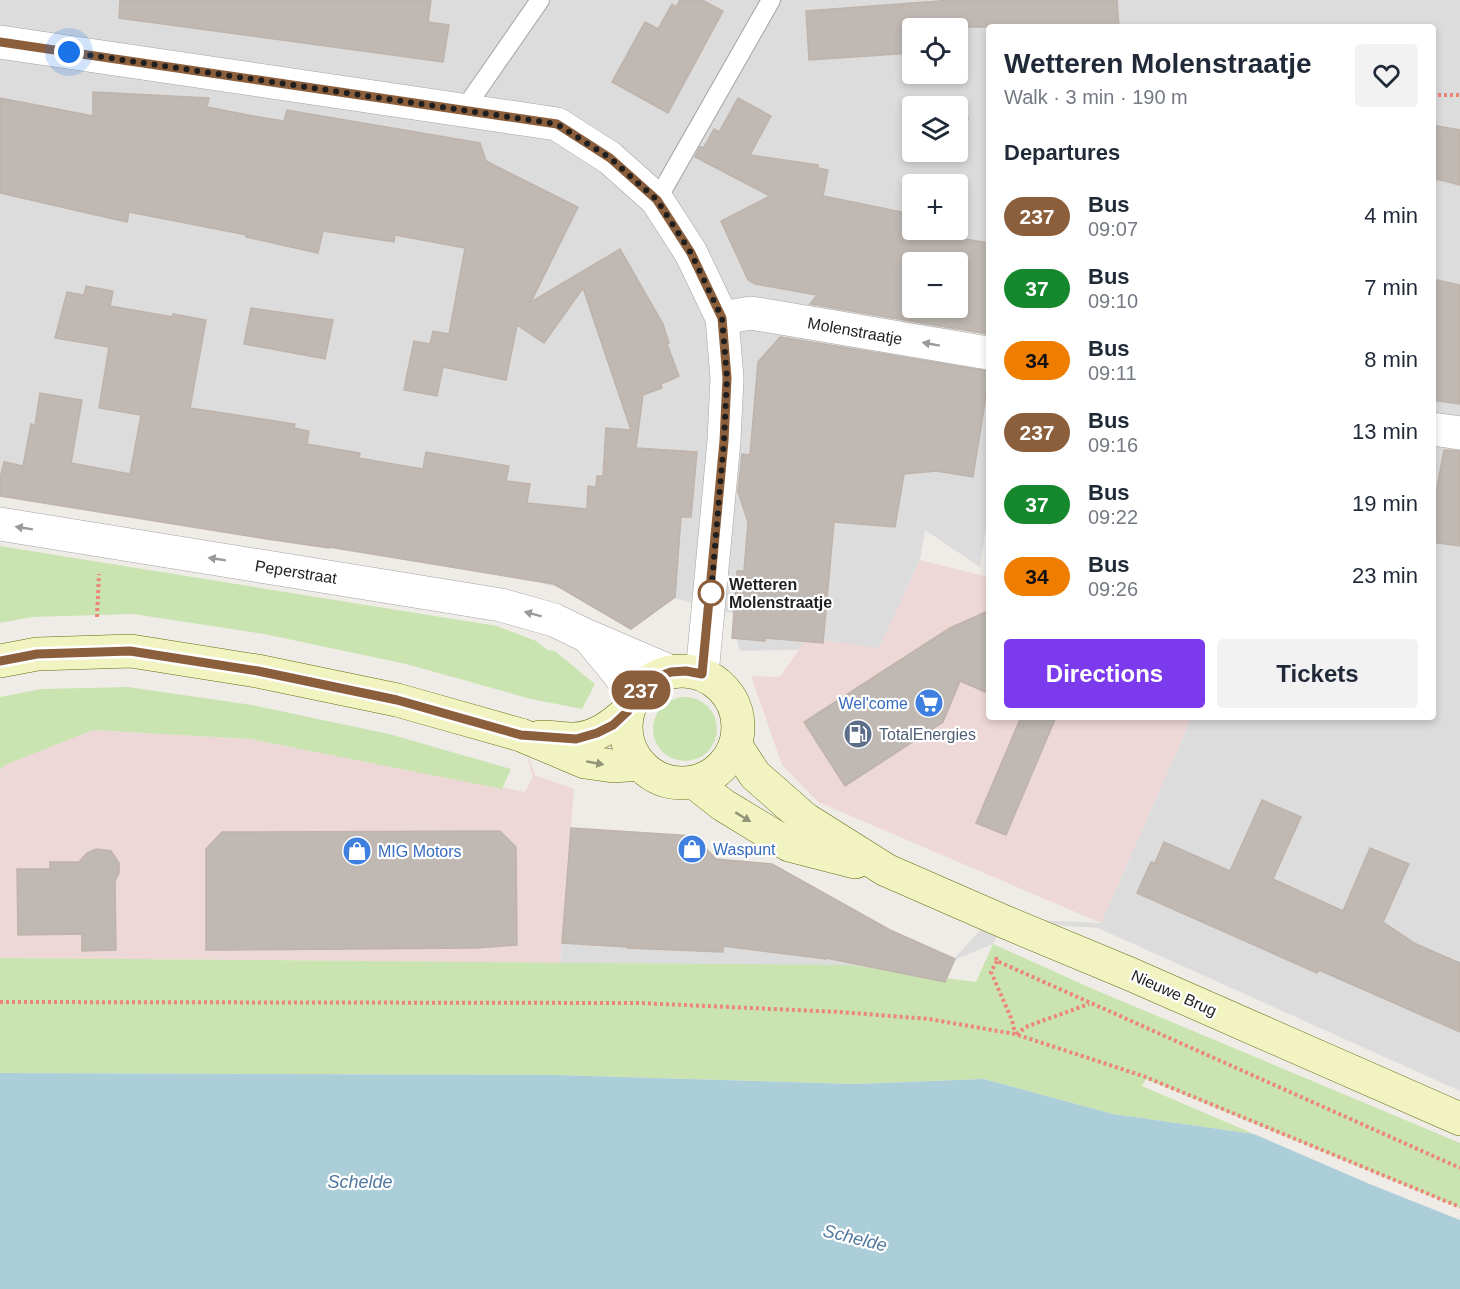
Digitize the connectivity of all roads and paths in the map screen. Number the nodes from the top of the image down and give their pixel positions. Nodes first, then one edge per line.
1 (540, 0) edge
2 (771, 0) edge
3 (0, 42) edge
4 (1460, 94) edge
5 (1436, 95) edge
6 (463, 111) junction
7 (657, 200) junction
8 (722, 318) junction
9 (986, 354) edge
10 (1436, 430) edge
11 (1460, 433) edge
12 (0, 524) edge
13 (100, 540) junction
14 (587, 636) junction
15 (96, 652) junction
16 (0, 662) edge
17 (686, 673) junction
18 (631, 704) junction
19 (521, 735) junction
20 (736, 746) junction
21 (639, 764) junction
22 (695, 783) junction
23 (886, 870) junction
24 (984, 912) junction
25 (997, 961) junction
26 (0, 1002) edge
27 (1090, 1003) junction
28 (1015, 1034) junction
29 (1460, 1119) edge
30 (1460, 1168) edge
31 (1460, 1207) edge

1 - 6 lane
2 - 7 lane
3 - 6 street
4 - 5 path
6 - 7 street
7 - 8 street
9 -> 8 street, Molenstraatje
8 - 17 street
10 - 11 street
13 -> 12 street, Peperstraat
14 -> 13 street, Peperstraat
13 - 15 path
14 - 17 street, Peperstraat
14 - 18 street, Peperstraat
15 - 16 main road
15 - 19 main road
17 - 18 main road
17 - 20 main road
18 - 19 main road
18 - 21 main road
19 -> 21 main road
20 - 22 main road
20 - 23 main road, Nieuwe Brug
21 - 22 main road
22 -> 23 main road, Nieuwe Brug
23 - 24 main road, Nieuwe Brug
24 - 25 path
24 - 29 main road, Nieuwe Brug
25 - 27 path
25 - 28 path
26 - 28 path
27 - 28 path
27 - 30 path
28 - 31 path

